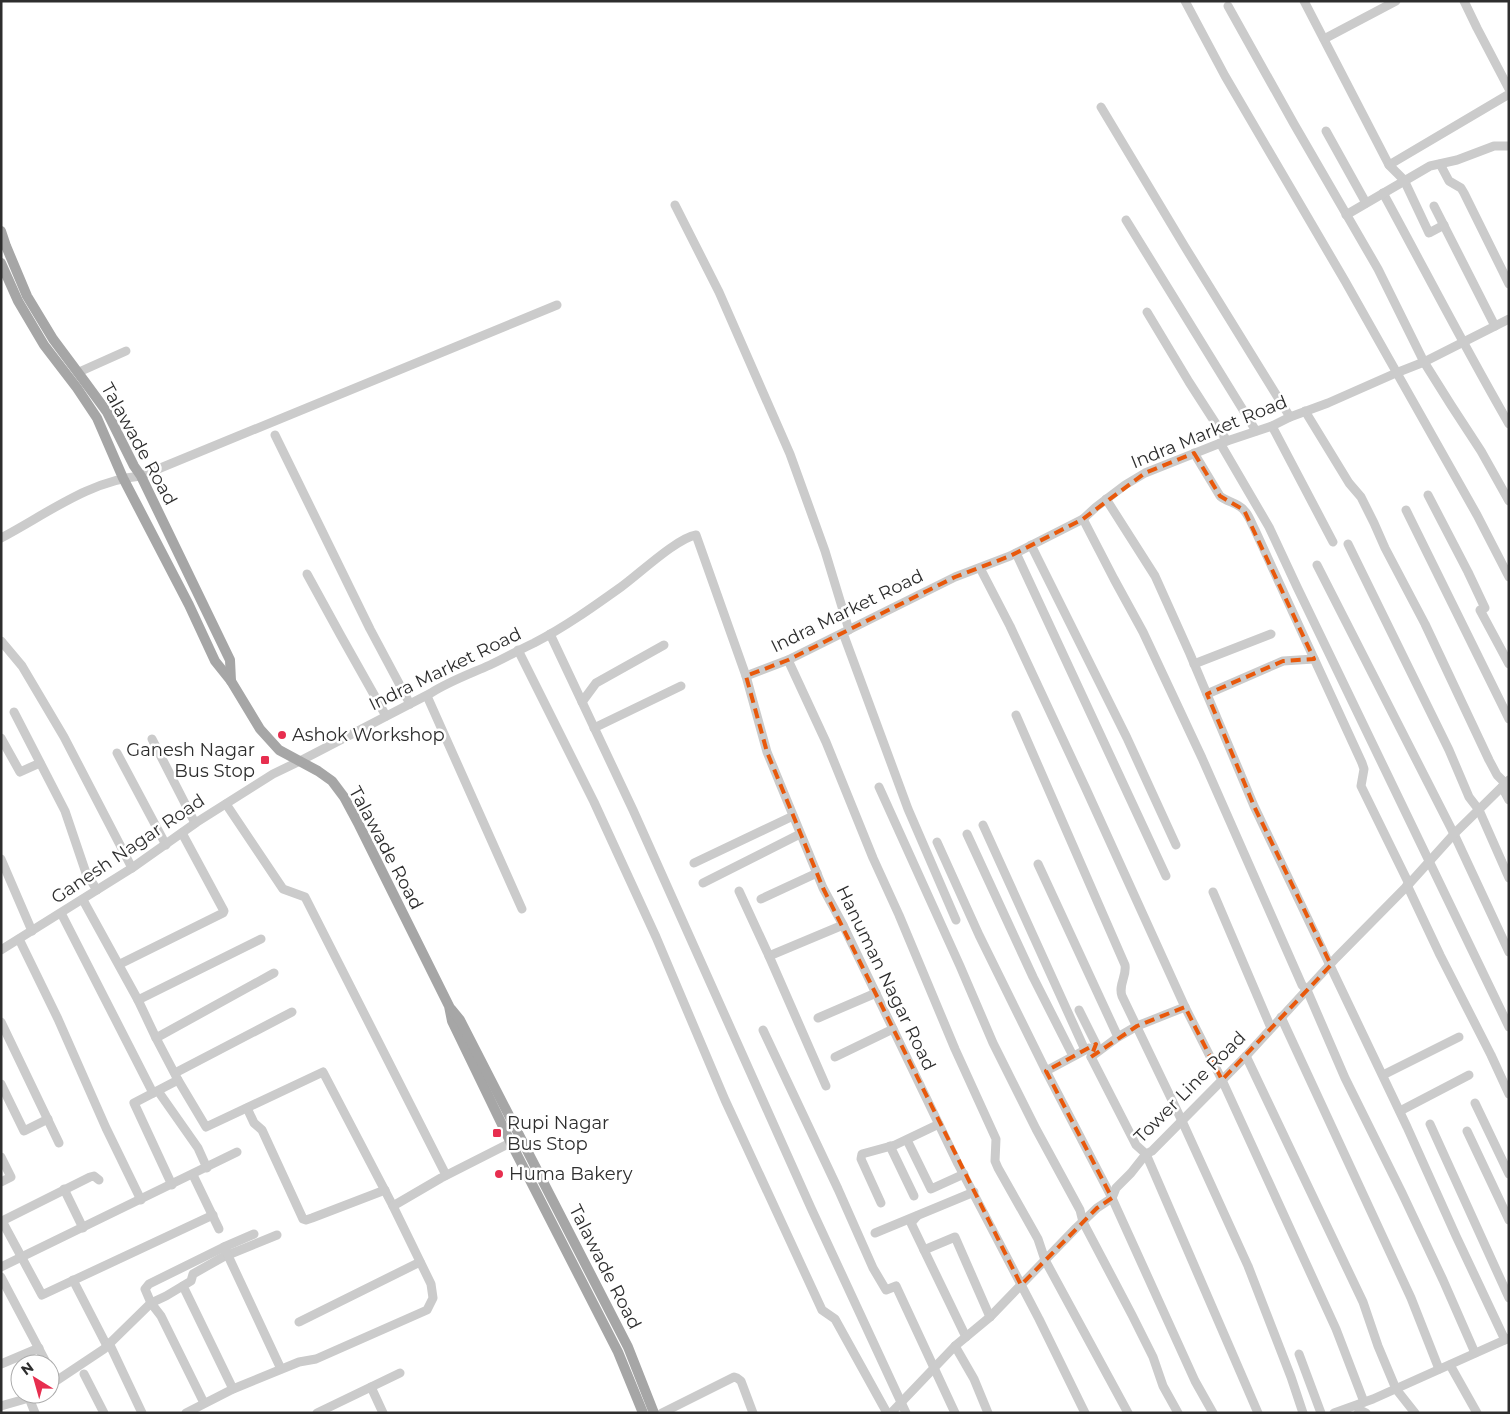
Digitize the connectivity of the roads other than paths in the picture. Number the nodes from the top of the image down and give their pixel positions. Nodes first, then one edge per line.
1 (1185, 1) edge
2 (1304, 1) edge
3 (1396, 1) edge
4 (1464, 1) edge
5 (1228, 6) dead end
6 (1324, 39) junction
7 (1509, 89) edge
8 (1509, 94) edge
9 (1101, 107) dead end
10 (1326, 131) dead end
11 (1509, 146) edge
12 (1440, 164) junction
13 (1389, 165) junction
14 (1404, 180) junction
15 (1383, 193) junction
16 (1366, 203) junction
17 (675, 204) dead end
18 (1434, 206) dead end
19 (1346, 215) junction
20 (1126, 220) dead end
21 (1444, 225) junction
22 (1, 231) edge
23 (1, 263) edge
24 (8, 273) edge
25 (1509, 284) edge
26 (557, 305) dead end
27 (1147, 312) dead end
28 (1509, 319) edge
29 (1495, 326) junction
30 (1462, 342) junction
31 (126, 351) dead end
32 (1424, 362) junction
33 (79, 372) junction
34 (1396, 373) junction
35 (1306, 411) junction
36 (1290, 417) junction
37 (1509, 424) edge
38 (1272, 426) junction
39 (1256, 431) junction
40 (275, 435) dead end
41 (1224, 442) junction
42 (1194, 453) junction
43 (141, 476) junction
44 (123, 478) junction
45 (1428, 495) dead end
46 (1106, 499) junction
47 (1509, 501) edge
48 (1406, 510) dead end
49 (1083, 519) junction
50 (1, 538) edge
51 (1333, 542) dead end
52 (1348, 544) dead end
53 (1031, 545) junction
54 (1016, 553) junction
55 (1317, 565) dead end
56 (980, 568) junction
57 (307, 574) dead end
58 (1509, 577) edge
59 (846, 631) junction
60 (550, 634) junction
61 (1271, 634) dead end
62 (1, 640) edge
63 (664, 646) dead end
64 (518, 650) junction
65 (1314, 659) junction
66 (788, 660) junction
67 (1194, 664) junction
68 (1509, 664) edge
69 (746, 676) junction
70 (231, 681) junction
71 (681, 686) dead end
72 (1207, 694) junction
73 (427, 696) junction
74 (582, 702) junction
75 (410, 704) junction
76 (14, 712) dead end
77 (1016, 714) dead end
78 (386, 716) junction
79 (1509, 719) edge
80 (594, 728) junction
81 (1, 738) edge
82 (152, 739) dead end
83 (118, 753) dead end
84 (300, 761) junction
85 (40, 763) junction
86 (1506, 784) edge
87 (878, 787) dead end
88 (1509, 800) edge
89 (226, 804) junction
90 (1479, 810) junction
91 (793, 816) junction
92 (196, 823) junction
93 (983, 825) dead end
94 (182, 833) junction
95 (800, 834) junction
96 (967, 834) dead end
97 (1454, 834) junction
98 (937, 842) dead end
99 (166, 845) junction
100 (1176, 845) dead end
101 (1, 859) edge
102 (1429, 862) junction
103 (694, 863) dead end
104 (1038, 864) dead end
105 (132, 868) junction
106 (817, 874) junction
107 (1166, 876) dead end
108 (1509, 878) edge
109 (702, 883) dead end
110 (1408, 885) junction
111 (97, 890) junction
112 (738, 891) dead end
113 (1213, 892) dead end
114 (761, 899) dead end
115 (83, 900) junction
116 (522, 909) dead end
117 (61, 913) junction
118 (956, 920) dead end
119 (843, 925) junction
120 (32, 931) junction
121 (19, 939) junction
122 (261, 939) dead end
123 (1, 950) edge
124 (1509, 952) edge
125 (769, 956) junction
126 (120, 964) junction
127 (1331, 965) junction
128 (274, 973) dead end
129 (1307, 990) junction
130 (876, 993) junction
131 (138, 1000) junction
132 (1185, 1007) junction
133 (1078, 1010) dead end
134 (292, 1012) dead end
135 (1281, 1017) junction
136 (818, 1018) dead end
137 (1, 1022) edge
138 (1137, 1026) junction
139 (1509, 1027) edge
140 (1271, 1028) junction
141 (893, 1029) junction
142 (763, 1030) dead end
143 (4, 1037) edge
144 (1118, 1037) junction
145 (1458, 1037) dead end
146 (156, 1038) junction
147 (1088, 1054) junction
148 (1072, 1056) junction
149 (1246, 1056) junction
150 (835, 1057) dead end
151 (1046, 1070) junction
152 (1383, 1075) junction
153 (1469, 1075) dead end
154 (176, 1077) junction
155 (1222, 1080) junction
156 (1, 1084) edge
157 (826, 1086) dead end
158 (155, 1092) junction
159 (1509, 1094) edge
160 (1475, 1103) dead end
161 (247, 1108) junction
162 (1400, 1111) junction
163 (48, 1119) junction
164 (1182, 1121) junction
165 (939, 1124) junction
166 (1430, 1124) dead end
167 (1467, 1131) dead end
168 (516, 1140) junction
169 (907, 1140) junction
170 (59, 1143) dead end
171 (890, 1146) junction
172 (238, 1152) dead end
173 (1146, 1154) junction
174 (1, 1157) edge
175 (207, 1168) junction
176 (193, 1174) junction
177 (964, 1174) junction
178 (1509, 1174) edge
179 (446, 1175) junction
180 (99, 1180) dead end
181 (1, 1182) edge
182 (172, 1185) junction
183 (64, 1189) junction
184 (385, 1190) junction
185 (974, 1192) junction
186 (914, 1196) dead end
187 (1112, 1198) junction
188 (141, 1200) junction
189 (882, 1203) dead end
190 (393, 1206) junction
191 (213, 1215) junction
192 (917, 1216) junction
193 (1509, 1220) edge
194 (1082, 1222) junction
195 (83, 1228) junction
196 (219, 1229) dead end
197 (875, 1233) dead end
198 (254, 1234) dead end
199 (276, 1235) dead end
200 (924, 1250) junction
201 (227, 1251) junction
202 (21, 1257) junction
203 (1045, 1260) junction
204 (420, 1262) junction
205 (1, 1267) edge
206 (1, 1277) edge
207 (73, 1280) junction
208 (1021, 1285) junction
209 (184, 1286) junction
210 (1509, 1298) edge
211 (151, 1303) junction
212 (990, 1317) junction
213 (299, 1322) dead end
214 (966, 1337) junction
215 (1507, 1339) edge
216 (108, 1344) junction
217 (620, 1344) junction
218 (955, 1346) junction
219 (39, 1348) junction
220 (1475, 1353) junction
221 (42, 1354) edge
222 (1299, 1354) dead end
223 (1, 1364) edge
224 (1450, 1364) junction
225 (935, 1368) junction
226 (281, 1369) junction
227 (1439, 1369) junction
228 (400, 1373) dead end
229 (84, 1374) dead end
230 (60, 1375) edge
231 (371, 1387) junction
232 (233, 1389) junction
233 (1396, 1389) junction
234 (901, 1402) junction
235 (1364, 1402) junction
236 (204, 1403) junction
237 (336, 1409) edge
238 (1344, 1411) edge
239 (104, 1413) edge
240 (142, 1413) edge
241 (186, 1413) edge
242 (317, 1413) edge
243 (383, 1413) edge
244 (643, 1413) edge
245 (654, 1413) edge
246 (662, 1413) edge
247 (753, 1413) edge
248 (887, 1413) edge
249 (891, 1413) edge
250 (906, 1413) edge
251 (955, 1413) edge
252 (988, 1413) edge
253 (1085, 1413) edge
254 (1128, 1413) edge
255 (1178, 1413) edge
256 (1213, 1413) edge
257 (1258, 1413) edge
258 (1303, 1413) edge
259 (1321, 1413) edge
260 (1334, 1413) edge
261 (1358, 1413) edge
262 (1366, 1413) edge
263 (1415, 1413) edge
264 (1477, 1413) edge

1 - 34 street
2 - 6 street
3 - 6 street
4 - 7 street
5 - 19 street
6 - 13 street
8 - 13 street
9 - 36 street
10 - 16 street
11 - 12 street
12 - 14 street
12 - 25 street
13 - 14 street
14 - 15 street
14 - 21 street
15 - 16 street
15 - 30 street
16 - 19 street
17 - 59 street
18 - 21 street
19 - 32 street
20 - 39 street
21 - 29 street
22 - 24 main road, Talawade Road
23 - 24 main road, Talawade Road
24 - 33 main road, Talawade Road
24 - 44 main road, Talawade Road
26 - 43 street
27 - 41 street
28 - 29 street, Indra Market Road
29 - 30 street, Indra Market Road
30 - 32 street, Indra Market Road
30 - 37 street
31 - 33 street
32 - 34 street, Indra Market Road
32 - 47 street
33 - 43 main road, Talawade Road
34 - 35 street, Indra Market Road
34 - 58 street
35 - 36 street, Indra Market Road
35 - 86 street
36 - 38 street, Indra Market Road
38 - 39 street, Indra Market Road
38 - 51 street
39 - 41 street, Indra Market Road
40 - 75 street
41 - 42 street, Indra Market Road
41 - 102 street
42 - 46 street, Indra Market Road
42 - 65 street
43 - 44 street
43 - 70 main road, Talawade Road
44 - 50 street
44 - 70 main road, Talawade Road
45 - 68 street
46 - 49 street, Indra Market Road
46 - 67 street
48 - 79 street
49 - 53 street, Indra Market Road
49 - 129 street
52 - 90 street
53 - 54 street, Indra Market Road
53 - 100 street
54 - 56 street, Indra Market Road
54 - 107 street
55 - 97 street
56 - 59 street, Indra Market Road
56 - 132 street
57 - 78 street
59 - 66 street, Indra Market Road
59 - 118 street
60 - 64 street, Indra Market Road
60 - 69 street, Indra Market Road
60 - 74 street
61 - 67 street
62 - 105 street
63 - 74 street
64 - 73 street, Indra Market Road
64 - 248 street
65 - 72 street
65 - 110 street
66 - 69 street, Indra Market Road
66 - 203 street
67 - 72 street
69 - 91 street, Hanuman Nagar Road
70 - 84 main road, Talawade Road
71 - 80 street
72 - 127 street
73 - 75 street, Indra Market Road
73 - 116 street
74 - 80 street
75 - 78 street, Indra Market Road
76 - 85 street
77 - 138 street
78 - 84 street, Indra Market Road
80 - 234 street
81 - 85 street
82 - 92 street
83 - 99 street
84 - 89 street, Ganesh Nagar Road
84 - 168 main road, Talawade Road
85 - 111 street
86 - 88 street
86 - 90 street, Tower Line Road
87 - 194 street
89 - 92 street, Ganesh Nagar Road
89 - 179 street
90 - 97 street, Tower Line Road
90 - 108 street
91 - 95 street, Hanuman Nagar Road
91 - 103 street
92 - 94 street, Ganesh Nagar Road
93 - 147 street
94 - 99 street, Ganesh Nagar Road
94 - 126 street
95 - 106 street, Hanuman Nagar Road
95 - 109 street
96 - 148 street
97 - 102 street, Tower Line Road
97 - 124 street
98 - 151 street
99 - 105 street, Ganesh Nagar Road
101 - 120 street
102 - 110 street, Tower Line Road
102 - 139 street
104 - 144 street
105 - 111 street, Ganesh Nagar Road
106 - 114 street
106 - 119 street, Hanuman Nagar Road
110 - 127 street, Tower Line Road
110 - 159 street
111 - 115 street, Ganesh Nagar Road
112 - 125 street
113 - 140 street
115 - 117 street, Ganesh Nagar Road
115 - 126 street
117 - 120 street, Ganesh Nagar Road
117 - 158 street
119 - 125 street
119 - 130 street, Hanuman Nagar Road
120 - 121 street, Ganesh Nagar Road
121 - 123 street, Ganesh Nagar Road
121 - 188 street
122 - 131 street
125 - 157 street
126 - 131 street
127 - 129 street, Tower Line Road
127 - 152 street
128 - 146 street
129 - 135 street, Tower Line Road
129 - 220 street
130 - 136 street
130 - 141 street, Hanuman Nagar Road
131 - 146 street
132 - 138 street
132 - 155 street
133 - 147 street
134 - 154 street
135 - 140 street, Tower Line Road
135 - 227 street
137 - 143 street
138 - 144 street
138 - 164 street
140 - 149 street, Tower Line Road
141 - 150 street
141 - 165 street, Hanuman Nagar Road
142 - 225 street
143 - 163 street
144 - 147 street
145 - 152 street
146 - 154 street
147 - 148 street
147 - 173 street
148 - 151 street
149 - 155 street, Tower Line Road
149 - 233 street
151 - 187 street
152 - 162 street
153 - 162 street
154 - 158 street
154 - 161 street
155 - 164 street, Tower Line Road
155 - 235 street
156 - 163 street
158 - 175 street
158 - 182 street
160 - 178 street
161 - 184 street
161 - 184 street
162 - 215 street
163 - 170 street
164 - 173 street, Tower Line Road
164 - 258 street
165 - 169 street
165 - 177 street, Hanuman Nagar Road
166 - 210 street
167 - 193 street
168 - 179 street
168 - 217 main road, Talawade Road
169 - 171 street
169 - 177 street
171 - 186 street
171 - 189 street
172 - 175 street
173 - 187 street, Tower Line Road
173 - 257 street
174 - 181 street
175 - 176 street
176 - 182 street
176 - 191 street
177 - 185 street, Hanuman Nagar Road
179 - 190 street
180 - 183 street
182 - 188 street
183 - 195 street
183 - 202 street
184 - 190 street
185 - 192 street
185 - 208 street, Hanuman Nagar Road
187 - 194 street, Tower Line Road
187 - 256 street
188 - 195 street
190 - 204 street
191 - 196 street
191 - 207 street
192 - 197 street
192 - 200 street
194 - 203 street, Tower Line Road
194 - 255 street
195 - 202 street
198 - 201 street
199 - 201 street
200 - 212 street
200 - 214 street
201 - 209 street
201 - 211 street
201 - 226 street
202 - 205 street
202 - 207 street
203 - 208 street, Tower Line Road
203 - 254 street
204 - 213 street
204 - 226 street
206 - 219 street
207 - 216 street
208 - 212 street, Tower Line Road
208 - 253 street, Hanuman Nagar Road
209 - 211 street
209 - 232 street
211 - 216 street
211 - 236 street
212 - 214 street, Tower Line Road
214 - 218 street, Tower Line Road
215 - 220 street
216 - 230 street
216 - 240 street
217 - 244 main road, Talawade Road
217 - 245 main road, Talawade Road
218 - 225 street, Tower Line Road
218 - 252 street
219 - 221 street
219 - 223 street
220 - 224 street
222 - 259 street
224 - 227 street
224 - 264 street
225 - 234 street, Tower Line Road
225 - 251 street
226 - 232 street
227 - 233 street
228 - 231 street
229 - 239 street
231 - 237 street
231 - 243 street
232 - 236 street
233 - 235 street
233 - 263 street
234 - 249 street, Tower Line Road
234 - 250 street
235 - 238 street
236 - 241 street
237 - 242 street
238 - 260 street
246 - 247 street
261 - 262 street

